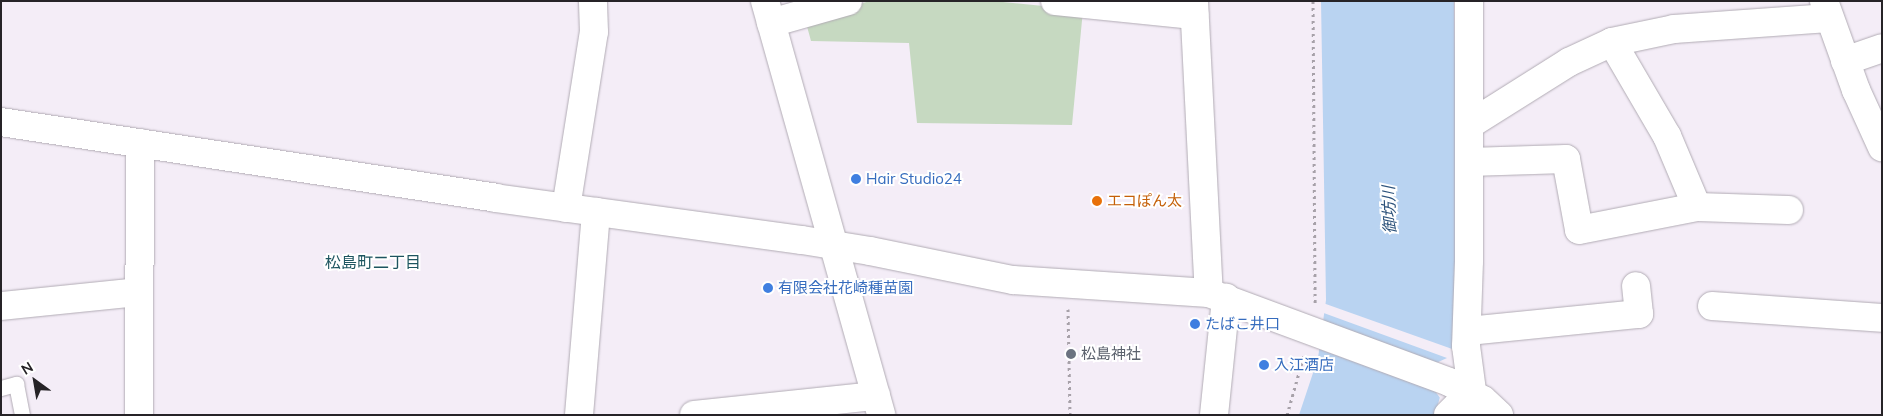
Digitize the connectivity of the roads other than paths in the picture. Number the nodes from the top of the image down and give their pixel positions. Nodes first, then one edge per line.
1 (593, 1) edge
2 (848, 1) edge
3 (1055, 1) edge
4 (1469, 1) edge
5 (1194, 8) edge
6 (1827, 10) edge
7 (768, 12) edge
8 (1612, 42) junction
9 (1882, 48) edge
10 (1845, 61) junction
11 (1, 122) edge
12 (1469, 125) junction
13 (140, 143) junction
14 (1882, 147) edge
15 (1469, 162) junction
16 (1696, 207) junction
17 (566, 208) junction
18 (1789, 210) dead end
19 (596, 212) junction
20 (833, 246) junction
21 (1636, 286) dead end
22 (138, 292) junction
23 (1217, 296) junction
24 (1, 306) edge
25 (1712, 306) dead end
26 (1882, 318) edge
27 (1468, 331) junction
28 (1, 388) edge
29 (1465, 396) edge
30 (878, 406) edge
31 (22, 415) edge
32 (139, 415) edge
33 (579, 415) edge
34 (694, 415) edge
35 (1214, 415) edge
36 (1448, 415) edge
37 (1499, 415) edge

1 - 17 street
2 - 7 street
3 - 5 street
4 - 12 street
5 - 23 street
6 - 8 street
6 - 10 street
7 - 20 street
8 - 12 street
8 - 16 street
9 - 10 street
10 - 14 street
11 - 13 street
12 - 15 street
13 - 17 street
13 - 22 street
15 - 16 street
15 - 27 street
16 - 18 street
17 - 19 street
19 - 20 street
19 - 33 street
20 - 23 street
20 - 30 street
21 - 27 street
22 - 24 street
22 - 32 street
23 - 29 street
23 - 35 street
25 - 26 street
27 - 29 street
28 - 31 lane
29 - 36 street
29 - 37 street
30 - 34 street

